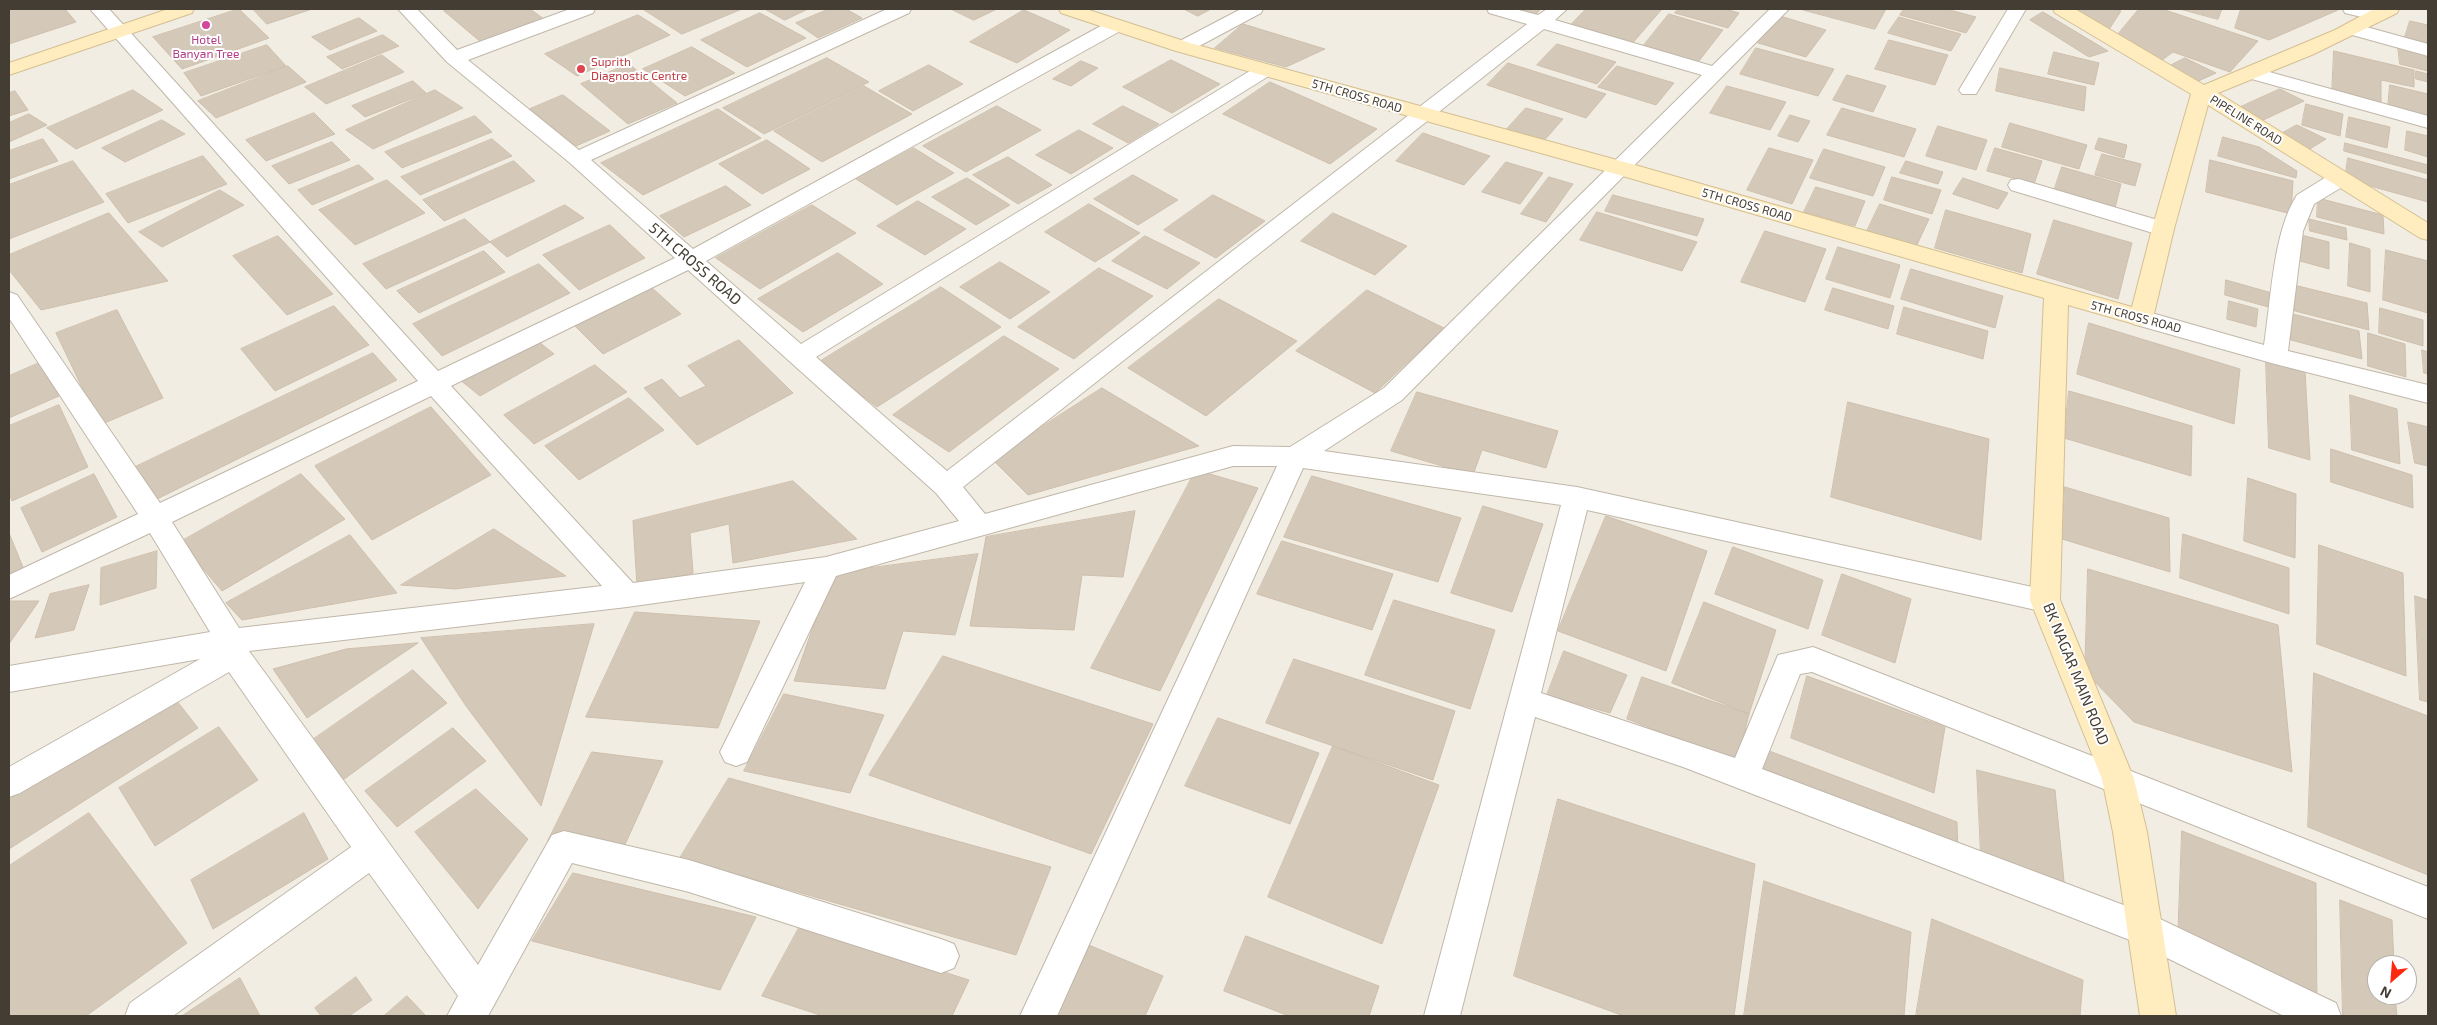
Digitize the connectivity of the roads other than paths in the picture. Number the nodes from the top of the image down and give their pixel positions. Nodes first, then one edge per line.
1 (99, 9) edge
2 (185, 9) edge
3 (407, 9) edge
4 (586, 9) edge
5 (902, 9) edge
6 (1068, 9) edge
7 (1254, 9) edge
8 (1496, 9) edge
9 (1780, 9) edge
10 (2017, 9) edge
11 (2062, 9) edge
12 (2382, 12) edge
13 (1550, 15) edge
14 (2352, 19) edge
15 (1115, 26) junction
16 (118, 32) junction
17 (1183, 47) junction
18 (2428, 50) edge
19 (454, 58) junction
20 (9, 69) edge
21 (1265, 70) junction
22 (1715, 73) junction
23 (2255, 74) junction
24 (1969, 90) dead end
25 (2202, 92) junction
26 (1421, 114) junction
27 (2428, 122) edge
28 (576, 159) junction
29 (1620, 168) junction
30 (2338, 179) junction
31 (2019, 186) dead end
32 (2162, 229) junction
33 (2428, 233) edge
34 (691, 260) junction
35 (2056, 296) junction
36 (9, 300) edge
37 (2141, 318) junction
38 (800, 356) junction
39 (2275, 356) junction
40 (434, 384) junction
41 (2428, 394) edge
42 (1296, 456) junction
43 (946, 486) junction
44 (1577, 497) junction
45 (155, 518) junction
46 (978, 525) junction
47 (826, 568) junction
48 (9, 588) edge
49 (627, 595) junction
50 (2045, 600) junction
51 (232, 647) junction
52 (9, 678) edge
53 (1524, 700) junction
54 (736, 752) dead end
55 (1743, 777) junction
56 (2118, 779) junction
57 (9, 783) edge
58 (373, 851) junction
59 (2428, 903) edge
60 (2146, 930) junction
61 (941, 956) dead end
62 (473, 1007) edge
63 (143, 1016) edge
64 (1038, 1016) edge
65 (1442, 1016) edge
66 (2158, 1016) edge
67 (2323, 1016) edge

1 - 16 street
2 - 16 street
3 - 19 street, 5TH CROSS ROAD
4 - 19 street
5 - 28 street
6 - 15 street, 5TH CROSS ROAD
7 - 17 street
8 - 13 street
9 - 22 street
10 - 24 street
11 - 25 street, PIPELINE ROAD
12 - 14 street
13 - 22 street
13 - 26 street
14 - 18 street
14 - 23 street
15 - 17 street, 5TH CROSS ROAD
15 - 34 street
16 - 20 street
16 - 40 street
17 - 21 street, 5TH CROSS ROAD
19 - 28 street, 5TH CROSS ROAD
21 - 26 street, 5TH CROSS ROAD
21 - 38 street
22 - 29 street
23 - 25 street
23 - 27 street
25 - 30 street, PIPELINE ROAD
25 - 32 street
26 - 29 street, 5TH CROSS ROAD
26 - 43 street
28 - 34 street, 5TH CROSS ROAD
29 - 35 street, 5TH CROSS ROAD
29 - 42 street
30 - 33 street, PIPELINE ROAD
30 - 39 street
31 - 32 street
32 - 37 street
34 - 38 street, 5TH CROSS ROAD
34 - 40 street
35 - 37 street, 5TH CROSS ROAD
35 - 50 street, BK NAGAR MAIN ROAD
36 - 45 street
37 - 39 street, 5TH CROSS ROAD
38 - 43 street, 5TH CROSS ROAD
39 - 41 street, 5TH CROSS ROAD
40 - 45 street
40 - 49 street
42 - 44 street
42 - 46 street
42 - 64 street
43 - 46 street, 5TH CROSS ROAD
44 - 50 street
44 - 53 street
45 - 48 street
45 - 51 street
46 - 47 street
47 - 49 street
47 - 54 street
49 - 51 street
50 - 56 street, BK NAGAR MAIN ROAD
51 - 52 street
51 - 57 street
51 - 58 street
53 - 55 street
53 - 65 street
55 - 56 street
55 - 60 street
56 - 59 street
56 - 60 street, BK NAGAR MAIN ROAD
58 - 62 street
58 - 63 street
60 - 66 street, BK NAGAR MAIN ROAD
60 - 67 street
61 - 62 street

